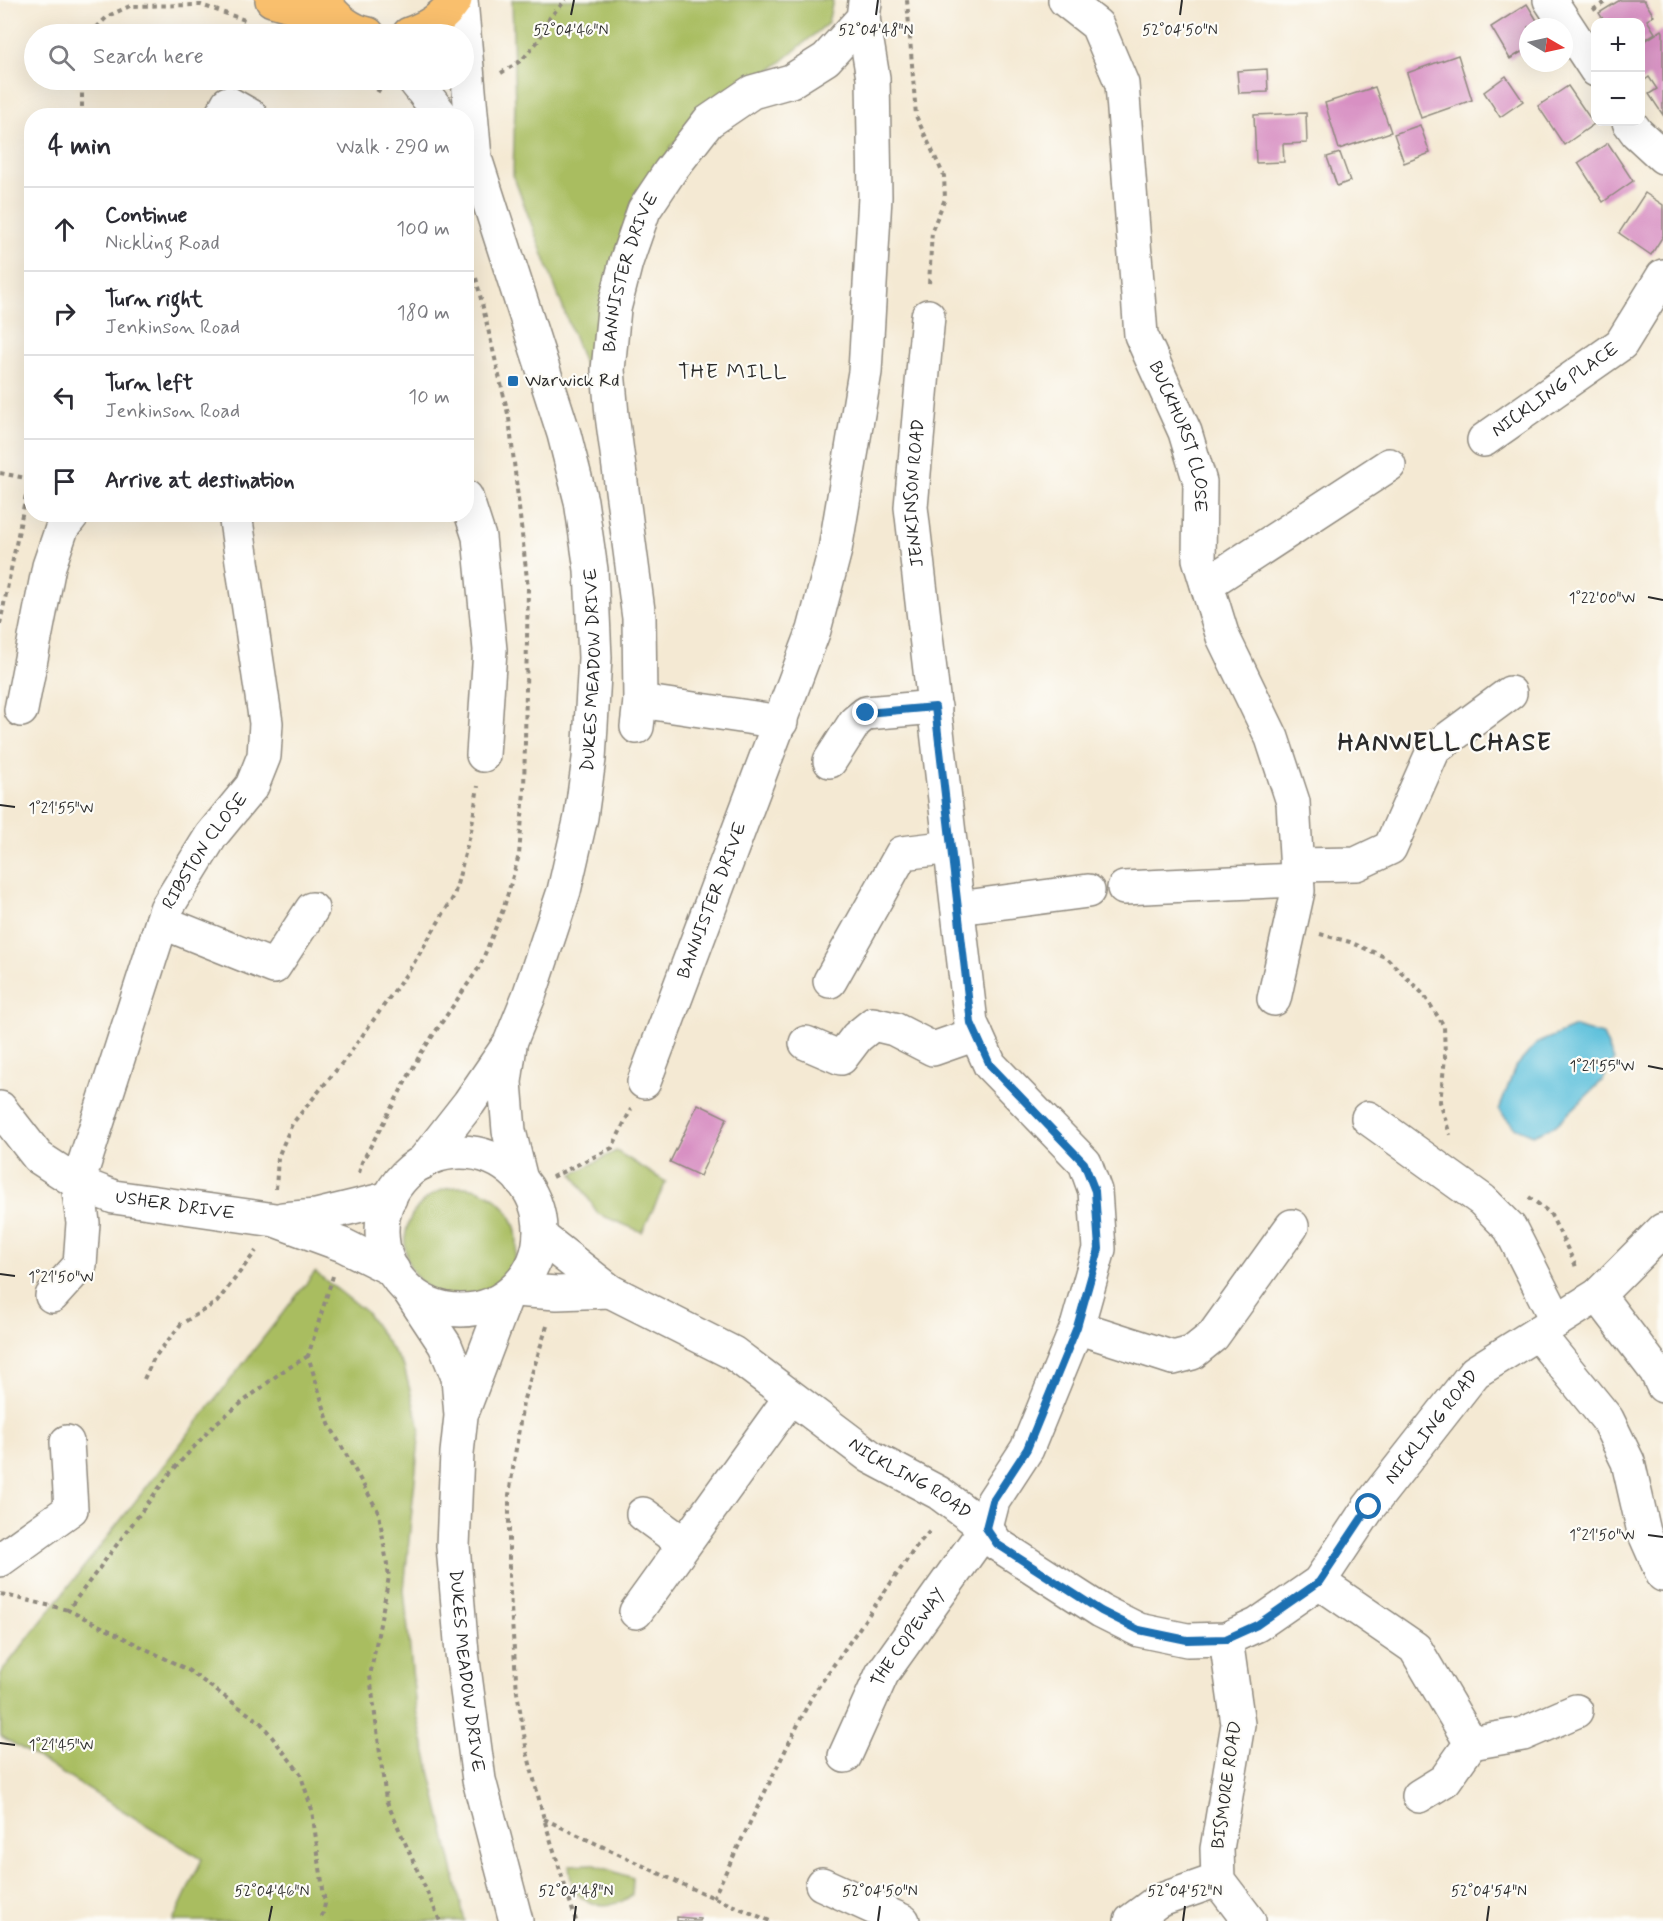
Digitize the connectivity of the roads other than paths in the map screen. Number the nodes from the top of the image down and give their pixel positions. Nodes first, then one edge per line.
1 (272, 0) edge
2 (455, 0) edge
3 (461, 0) edge
4 (1065, 0) edge
5 (1550, 0) edge
6 (327, 6) edge
7 (864, 9) edge
8 (344, 24) edge
9 (432, 24) edge
10 (463, 24) edge
11 (1591, 62) edge
12 (422, 90) edge
13 (467, 90) edge
14 (436, 108) edge
15 (468, 108) edge
16 (1632, 126) edge
17 (1663, 157) edge
18 (474, 163) edge
19 (1663, 276) edge
20 (928, 316) road end
21 (1484, 440) dead end
22 (1389, 465) dead end
23 (67, 522) edge
24 (236, 522) edge
25 (474, 522) edge
26 (1207, 584) junction
27 (1510, 693) dead end
28 (935, 707) junction
29 (21, 710) dead end
30 (781, 722) junction
31 (483, 755) road end
32 (830, 761) dead end
33 (951, 847) junction
34 (1297, 873) junction
35 (1124, 888) dead end
36 (1088, 891) dead end
37 (958, 908) junction
38 (312, 909) dead end
39 (162, 922) junction
40 (831, 981) dead end
41 (1274, 999) dead end
42 (976, 1034) junction
43 (806, 1043) dead end
44 (510, 1044) junction
45 (644, 1082) road end
46 (0, 1108) edge
47 (1368, 1118) dead end
48 (422, 1163) junction
49 (536, 1179) junction
50 (78, 1183) junction
51 (390, 1198) junction
52 (275, 1220) junction
53 (1292, 1226) dead end
54 (1663, 1230) edge
55 (540, 1236) junction
56 (402, 1281) junction
57 (610, 1291) junction
58 (510, 1293) junction
59 (1598, 1295) junction
60 (52, 1296) dead end
61 (1077, 1327) junction
62 (1548, 1327) junction
63 (1663, 1386) edge
64 (790, 1398) junction
65 (461, 1416) junction
66 (67, 1442) dead end
67 (643, 1514) dead end
68 (986, 1528) junction
69 (684, 1544) junction
70 (0, 1560) edge
71 (1663, 1575) edge
72 (1319, 1582) junction
73 (636, 1612) dead end
74 (1226, 1639) junction
75 (1576, 1711) dead end
76 (1471, 1743) junction
77 (845, 1756) dead end
78 (1419, 1797) dead end
79 (1218, 1880) junction
80 (822, 1884) dead end
81 (516, 1921) edge
82 (903, 1921) edge
83 (1131, 1921) edge
84 (1249, 1921) edge

1 - 6 main road
2 - 9 main road
3 - 10 street, DUKES MEADOW DRIVE
4 - 26 street, BUCKHURST CLOSE
5 - 11 street
6 - 8 main road
7 - 30 street, BANNISTER DRIVE
7 - 30 street, BANNISTER DRIVE
12 - 14 street
13 - 15 street, DUKES MEADOW DRIVE
16 - 17 street
18 - 44 street, DUKES MEADOW DRIVE
19 - 21 street, NICKLING PLACE
20 - 28 street, JENKINSON ROAD
22 - 26 street
23 - 29 street
24 - 39 street, RIBSTON CLOSE
25 - 31 street
26 - 34 street, BUCKHURST CLOSE
27 - 34 street
28 - 32 street
28 - 33 street, JENKINSON ROAD
30 - 45 street, BANNISTER DRIVE
33 - 37 street, JENKINSON ROAD
33 - 40 street
34 - 35 street
34 - 41 street, BUCKHURST CLOSE
36 - 37 street
37 - 42 street, JENKINSON ROAD
38 - 39 street
39 - 50 street, RIBSTON CLOSE
42 - 43 street
42 - 61 street, JENKINSON ROAD
44 - 48 street, DUKES MEADOW DRIVE
44 - 49 street, DUKES MEADOW DRIVE
46 - 50 street, USHER DRIVE
47 - 62 street
48 - 49 street
48 - 51 street
49 - 55 street
50 - 52 street, USHER DRIVE
50 - 60 street
51 - 52 street, USHER DRIVE
51 - 56 street
52 - 56 street, USHER DRIVE
53 - 61 street
54 - 59 street, NICKLING ROAD
55 - 57 street, NICKLING ROAD
55 - 58 street
56 - 58 street
56 - 65 street, DUKES MEADOW DRIVE
57 - 58 street, NICKLING ROAD
57 - 64 street, NICKLING ROAD
58 - 65 street, DUKES MEADOW DRIVE
59 - 62 street, NICKLING ROAD
59 - 63 street
61 - 68 street, JENKINSON ROAD
62 - 71 street
62 - 72 street, NICKLING ROAD
64 - 68 street, NICKLING ROAD
64 - 69 street
65 - 81 street, DUKES MEADOW DRIVE
66 - 70 street
67 - 69 street
68 - 74 street, NICKLING ROAD
68 - 77 street, THE COPEWAY
69 - 73 street
72 - 74 street, NICKLING ROAD
72 - 76 street
74 - 79 street, BISMORE ROAD
75 - 76 street
76 - 78 street
79 - 83 street
79 - 84 street
80 - 82 street

